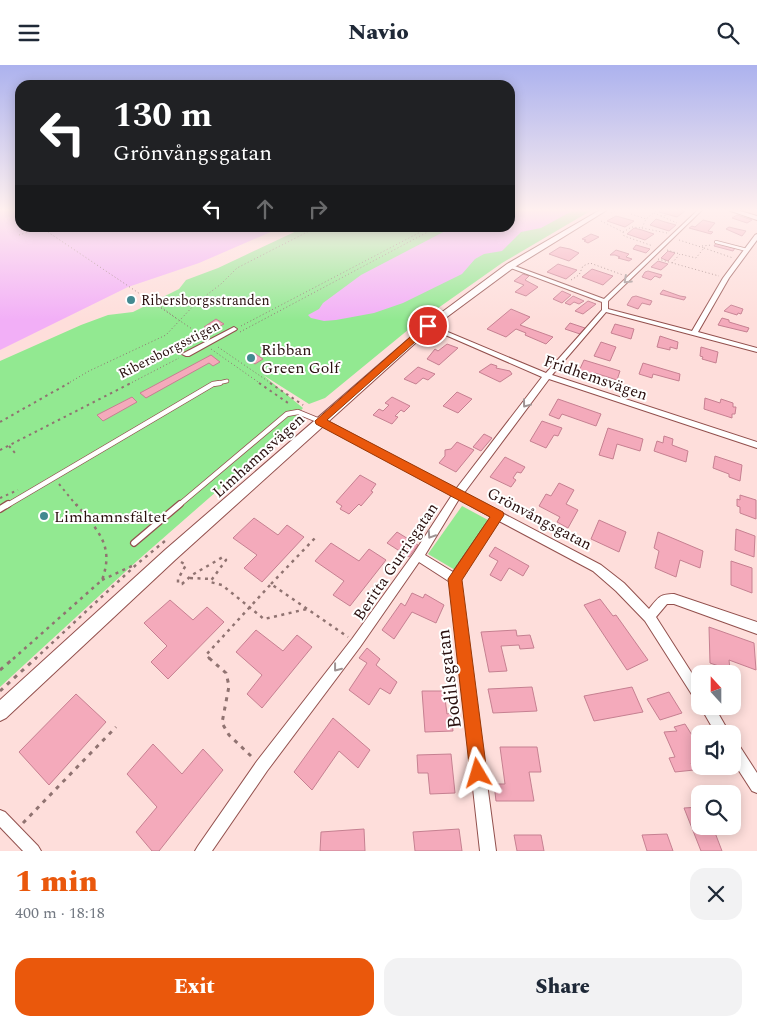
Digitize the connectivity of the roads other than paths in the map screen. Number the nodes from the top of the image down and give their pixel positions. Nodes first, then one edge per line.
1 (544, 247) edge
2 (661, 247) edge
3 (734, 247) edge
4 (749, 247) edge
5 (747, 250) junction
6 (510, 267) junction
7 (605, 305) junction
8 (428, 326) junction
9 (234, 333) road end
10 (694, 334) junction
11 (757, 350) edge
12 (186, 354) road end
13 (548, 376) junction
14 (227, 381) dead end
15 (320, 421) junction
16 (757, 445) edge
17 (458, 493) junction
18 (0, 509) edge
19 (498, 515) junction
20 (134, 543) dead end
21 (418, 557) junction
22 (455, 579) junction
23 (649, 617) junction
24 (757, 628) edge
25 (691, 683) edge
26 (0, 712) edge
27 (741, 761) edge
28 (757, 785) edge
29 (0, 817) edge
30 (33, 851) edge
31 (203, 851) edge
32 (488, 851) edge

1 - 6 main road, Limhamnsvägen
2 -> 7 street, Beritta Gurrisgatan
3 - 5 lane
4 - 5 street
5 - 10 street
6 - 7 street
6 - 8 main road, Limhamnsvägen
7 - 10 street
7 - 13 street, Beritta Gurrisgatan
8 - 13 street, Fridhemsvägen
8 - 15 main road, Limhamnsvägen
9 - 12 street, Ribersborgsstigen
10 - 11 street
13 - 16 street, Fridhemsvägen
13 -> 17 street, Beritta Gurrisgatan
14 - 18 lane
15 - 17 street, Grönvångsgatan
15 - 20 lane
15 - 26 main road, Limhamnsvägen
17 - 19 street, Grönvångsgatan
17 -> 21 street, Beritta Gurrisgatan
19 - 22 street
19 - 23 street, Grönvångsgatan
21 - 22 street
21 -> 31 street, Beritta Gurrisgatan
22 - 32 street, Bodilsgatan
23 - 24 street
23 - 25 street, Grönvångsgatan
27 - 28 street
29 - 30 street

